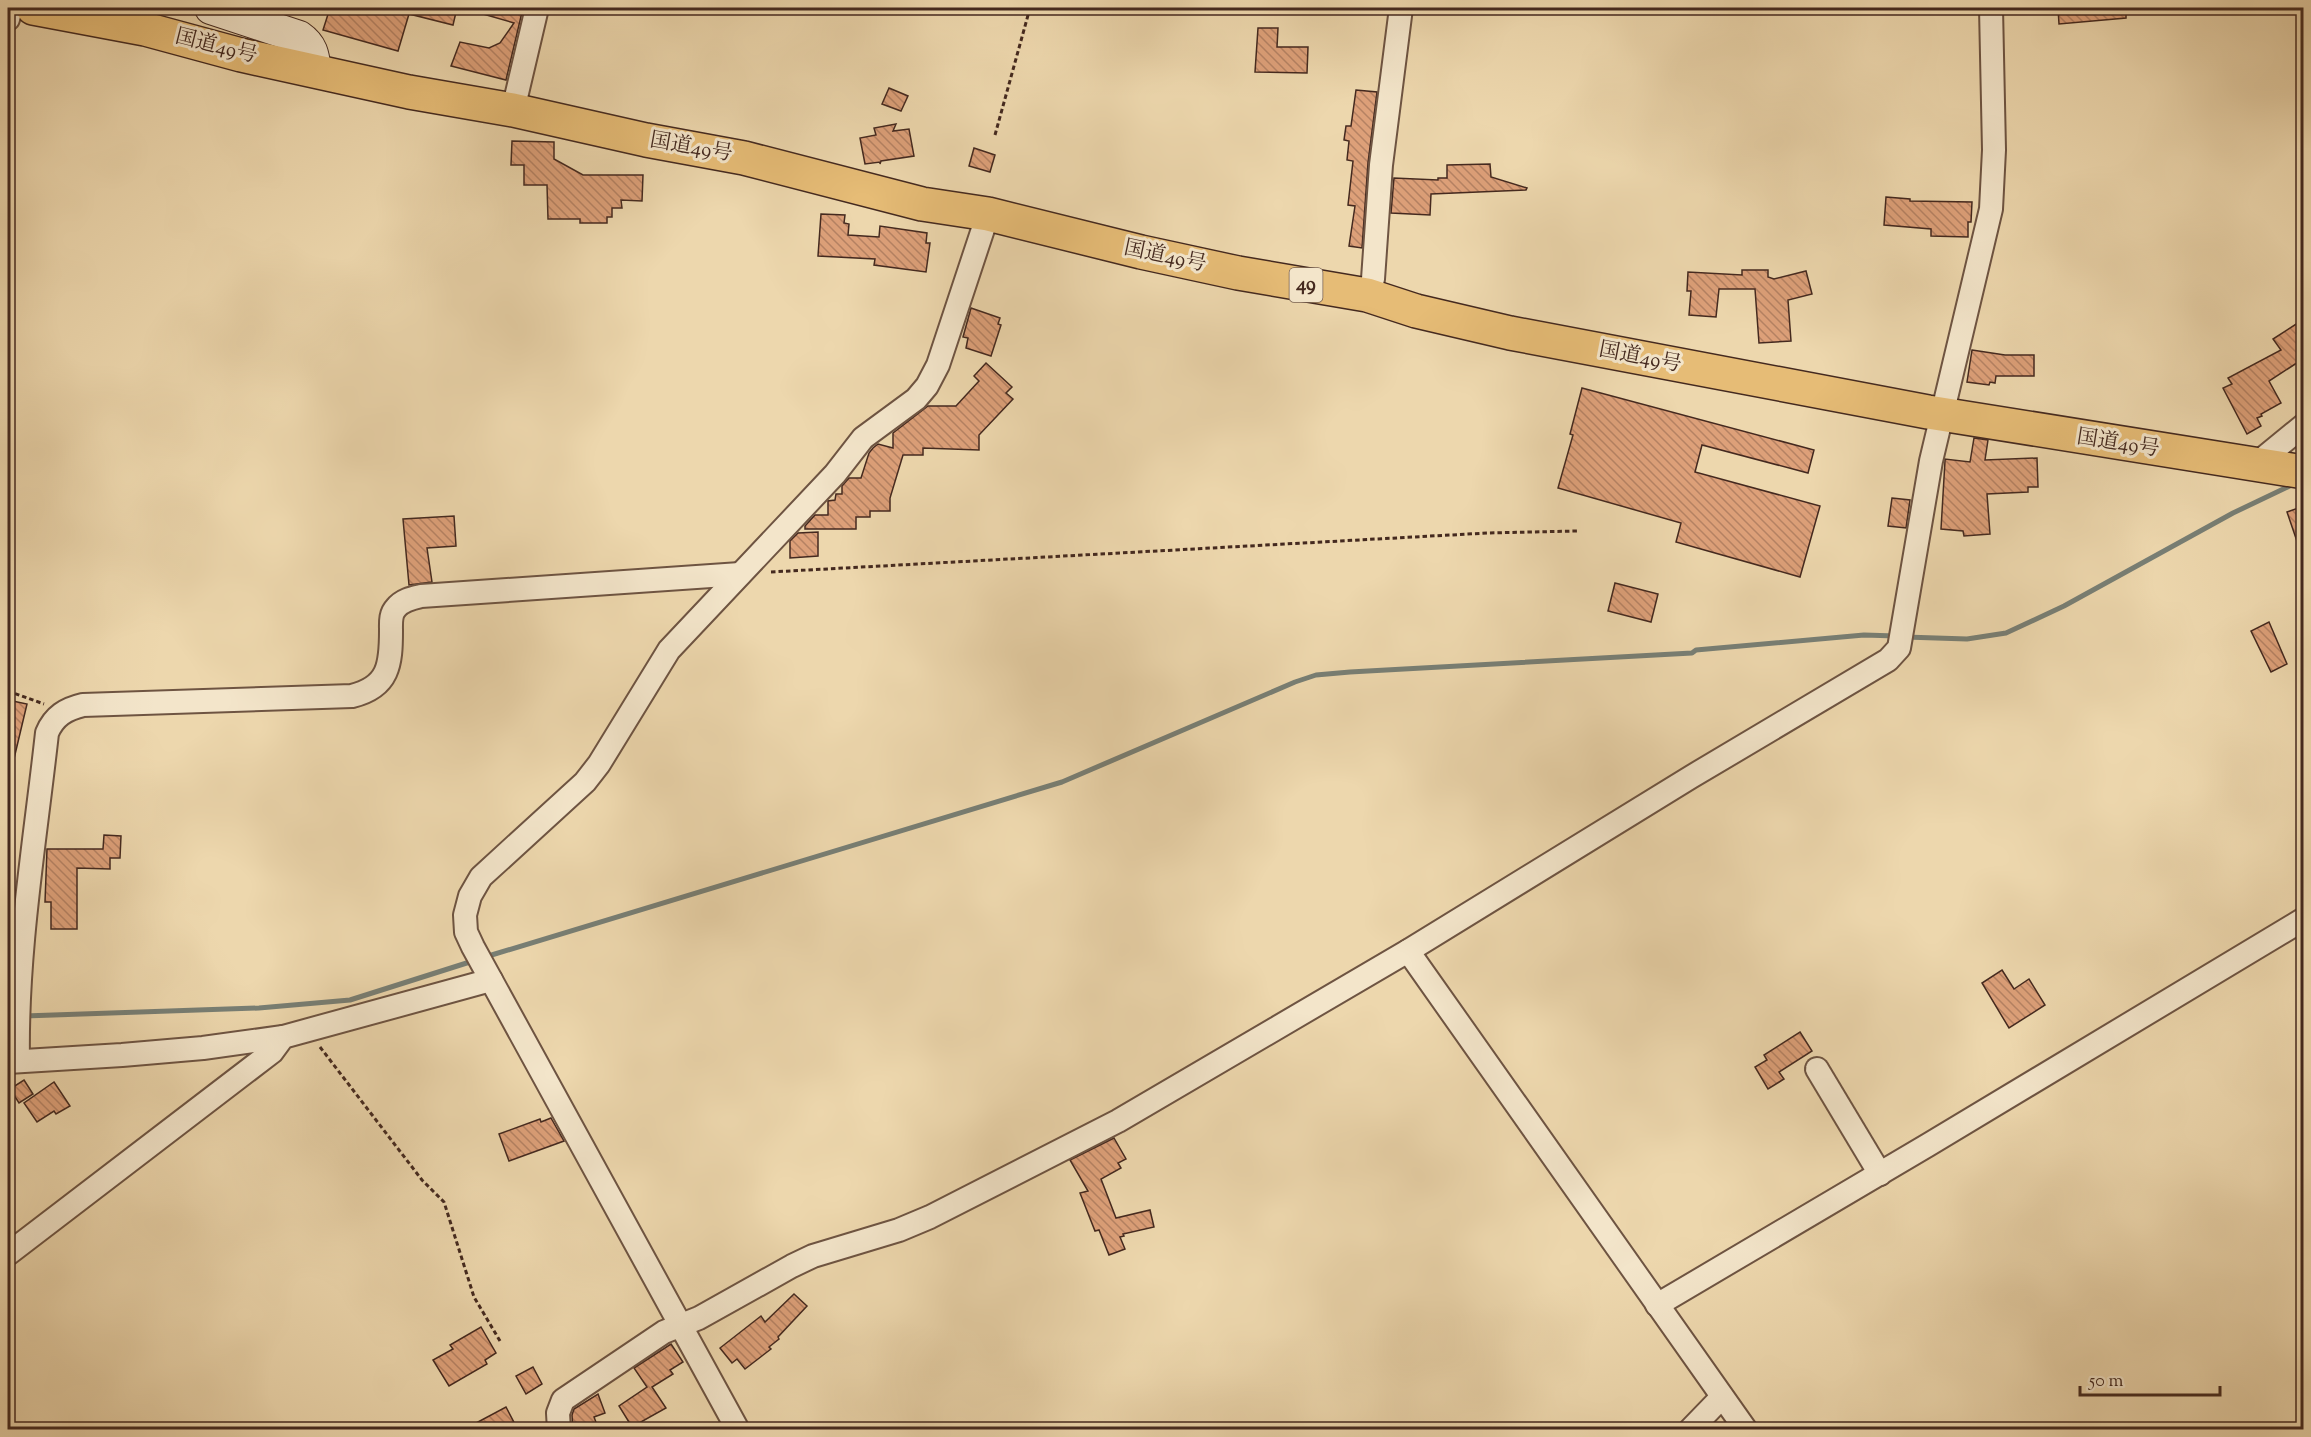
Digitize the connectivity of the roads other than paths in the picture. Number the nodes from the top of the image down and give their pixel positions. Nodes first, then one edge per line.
1 (11, 8) edge
2 (33, 8) edge
3 (211, 8) edge
4 (537, 8) edge
5 (1401, 8) edge
6 (1991, 8) edge
7 (8, 19) edge
8 (315, 70) junction
9 (513, 110) junction
10 (987, 214) junction
11 (1367, 296) junction
12 (1943, 414) junction
13 (2304, 425) edge
14 (2255, 465) junction
15 (2304, 472) edge
16 (740, 574) junction
17 (2304, 919) edge
18 (1408, 951) junction
19 (491, 980) junction
20 (283, 1037) junction
21 (13, 1062) edge
22 (1817, 1069) dead end
23 (1880, 1174) junction
24 (8, 1254) edge
25 (1657, 1305) junction
26 (682, 1324) junction
27 (1722, 1397) junction
28 (559, 1430) edge
29 (738, 1430) edge
30 (1690, 1430) edge
31 (1746, 1430) edge

1 - 7 street
2 - 8 highway, 国道49号 / 49
3 - 8 main road
4 - 9 street
5 - 11 street
6 - 12 street
8 - 9 highway, 国道49号 / 49
9 - 10 highway, 国道49号 / 49
10 - 11 highway, 国道49号 / 49
10 - 16 street
11 - 12 highway, 国道49号 / 49
12 - 14 highway, 国道49号 / 49
12 - 18 street
13 - 14 street
14 - 15 highway, 国道49号 / 49
16 - 19 street
16 - 21 street
17 - 23 street
18 - 25 street
18 - 26 street
19 - 20 street
19 - 26 street
20 - 21 street
20 - 24 street
22 - 23 street
23 - 25 street
25 - 27 street
26 - 28 street
26 - 29 street
27 - 30 street
27 - 31 street

